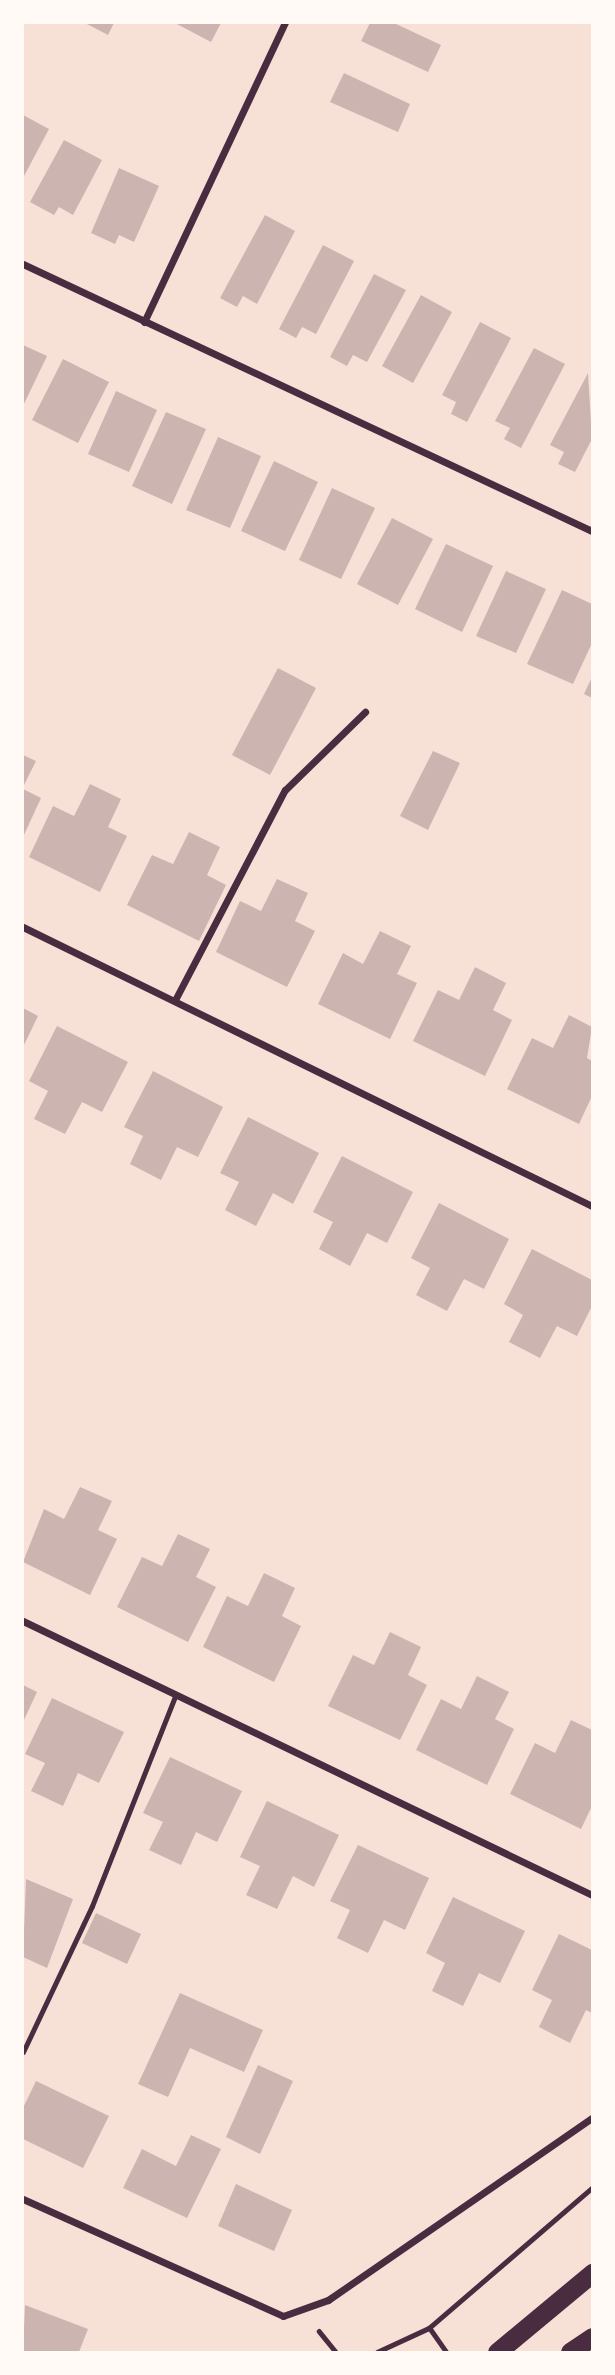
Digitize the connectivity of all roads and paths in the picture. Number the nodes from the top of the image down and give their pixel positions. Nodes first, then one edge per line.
1 (285, 23) edge
2 (23, 264) edge
3 (144, 322) junction
4 (592, 531) edge
5 (365, 712) dead end
6 (23, 927) edge
7 (175, 1000) junction
8 (592, 1206) edge
9 (23, 1621) edge
10 (176, 1694) junction
11 (592, 1895) edge
12 (23, 2052) edge
13 (592, 2118) edge
14 (592, 2188) edge
15 (23, 2199) edge
16 (592, 2273) edge
17 (429, 2328) junction
18 (592, 2337) edge
19 (376, 2352) edge
20 (446, 2352) edge
21 (498, 2352) edge
22 (570, 2352) edge

1 - 3 street
2 - 3 street
3 - 4 street
5 - 7 street
6 - 7 street
7 - 8 street
9 - 10 street
10 - 11 street
10 - 12 lane
13 - 15 street
14 - 17 path
16 - 21 highway
17 - 19 path
17 - 20 path
18 - 22 highway

